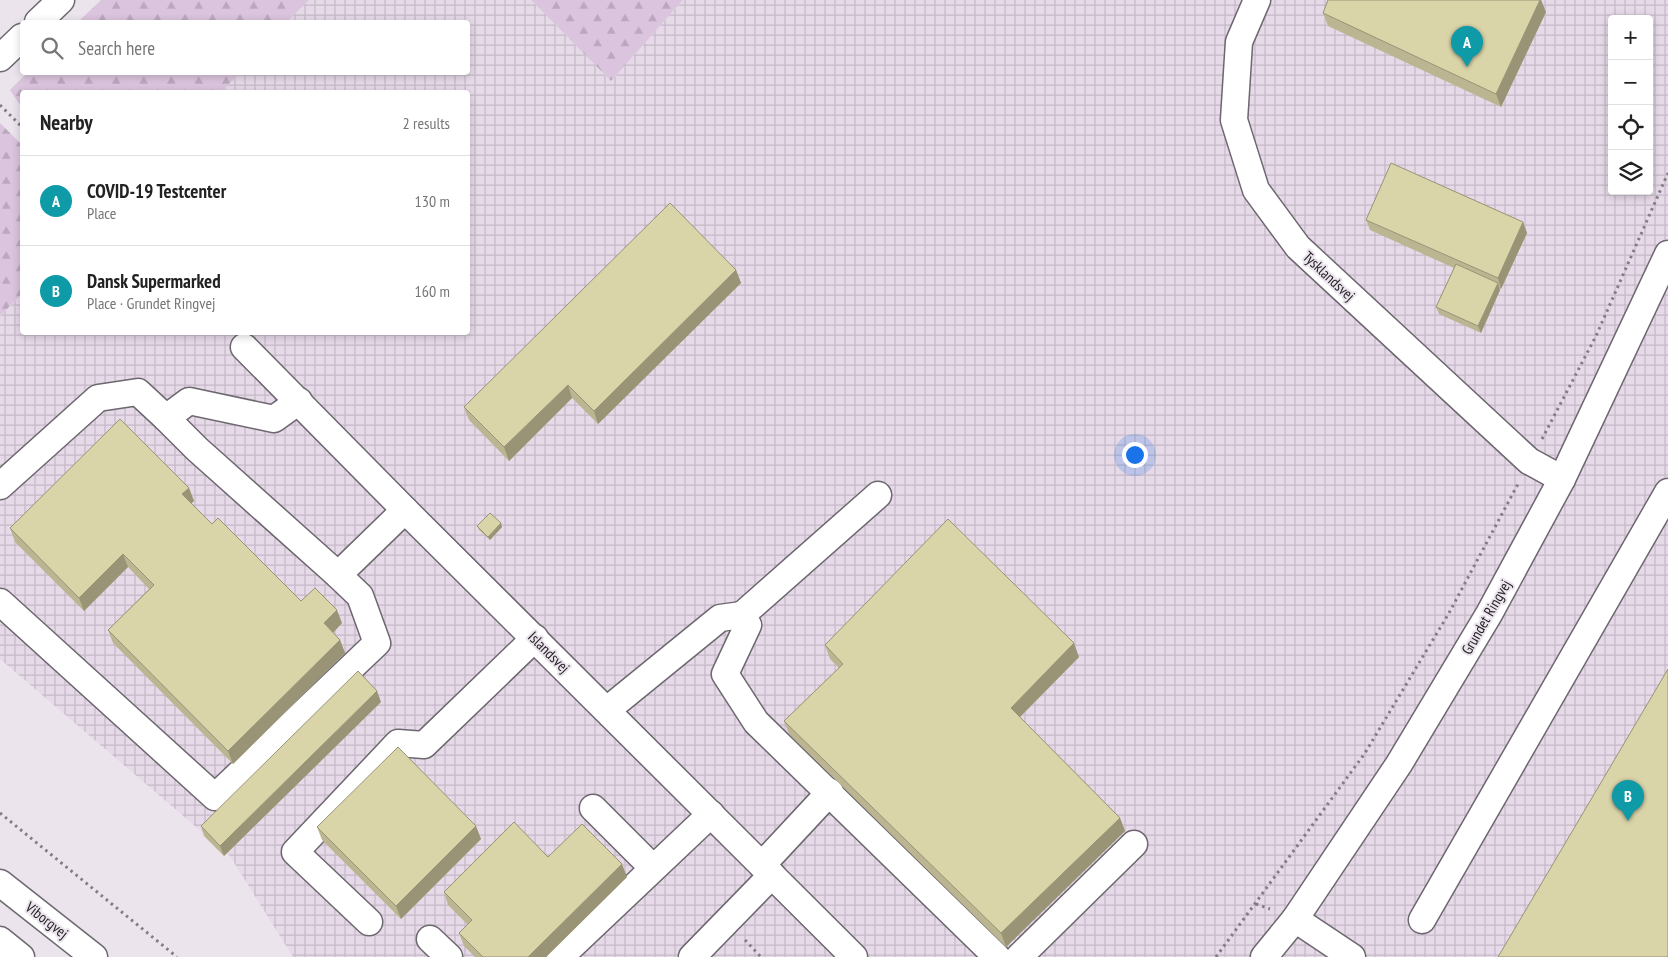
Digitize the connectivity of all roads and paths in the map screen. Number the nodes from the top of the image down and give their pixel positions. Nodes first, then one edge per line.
1 (61, 0) edge
2 (1257, 0) edge
3 (40, 20) edge
4 (20, 39) edge
5 (0, 58) edge
6 (0, 105) edge
7 (20, 125) edge
8 (1668, 173) edge
9 (1668, 254) edge
10 (244, 346) dead end
11 (298, 401) junction
12 (166, 418) junction
13 (1530, 461) junction
14 (1562, 478) junction
15 (0, 486) edge
16 (1668, 492) edge
17 (878, 495) dead end
18 (406, 510) junction
19 (338, 575) junction
20 (0, 602) edge
21 (742, 615) junction
22 (535, 638) junction
23 (607, 710) junction
24 (830, 792) junction
25 (593, 808) dead end
26 (0, 812) edge
27 (711, 814) junction
28 (1134, 844) dead end
29 (654, 868) junction
30 (767, 870) junction
31 (0, 883) edge
32 (1295, 919) junction
33 (1422, 920) dead end
34 (368, 922) dead end
35 (430, 939) dead end
36 (0, 940) edge
37 (21, 957) edge
38 (94, 957) edge
39 (177, 957) edge
40 (449, 957) edge
41 (560, 957) edge
42 (692, 957) edge
43 (854, 957) edge
44 (997, 957) edge
45 (1019, 957) edge
46 (1216, 957) edge
47 (1264, 957) edge
48 (1352, 957) edge

1 - 3 street
2 - 13 street, Tysklandsvej
4 - 5 street
6 - 7 path
8 - 13 path
9 - 14 street, Grundet Ringvej
10 - 11 street, Islandsvej
11 - 12 street
11 - 18 street, Islandsvej
12 - 15 street
12 - 19 street
13 - 14 street, Tysklandsvej
13 - 46 path
14 - 32 street, Grundet Ringvej
16 - 33 street
17 - 21 street
18 - 19 street
18 - 22 street, Islandsvej
19 - 20 street
21 - 23 street
21 - 24 street
22 - 23 street, Islandsvej
22 - 34 street
23 - 27 street, Islandsvej
24 - 30 street
24 - 44 street
25 - 29 street
26 - 39 path
27 - 29 street
27 - 30 street, Islandsvej
28 - 45 street
29 - 41 street
30 - 42 street
30 - 43 street, Islandsvej
31 - 38 street, Viborgvej
32 - 47 street, Grundet Ringvej
32 - 48 street
35 - 40 street
36 - 37 street

